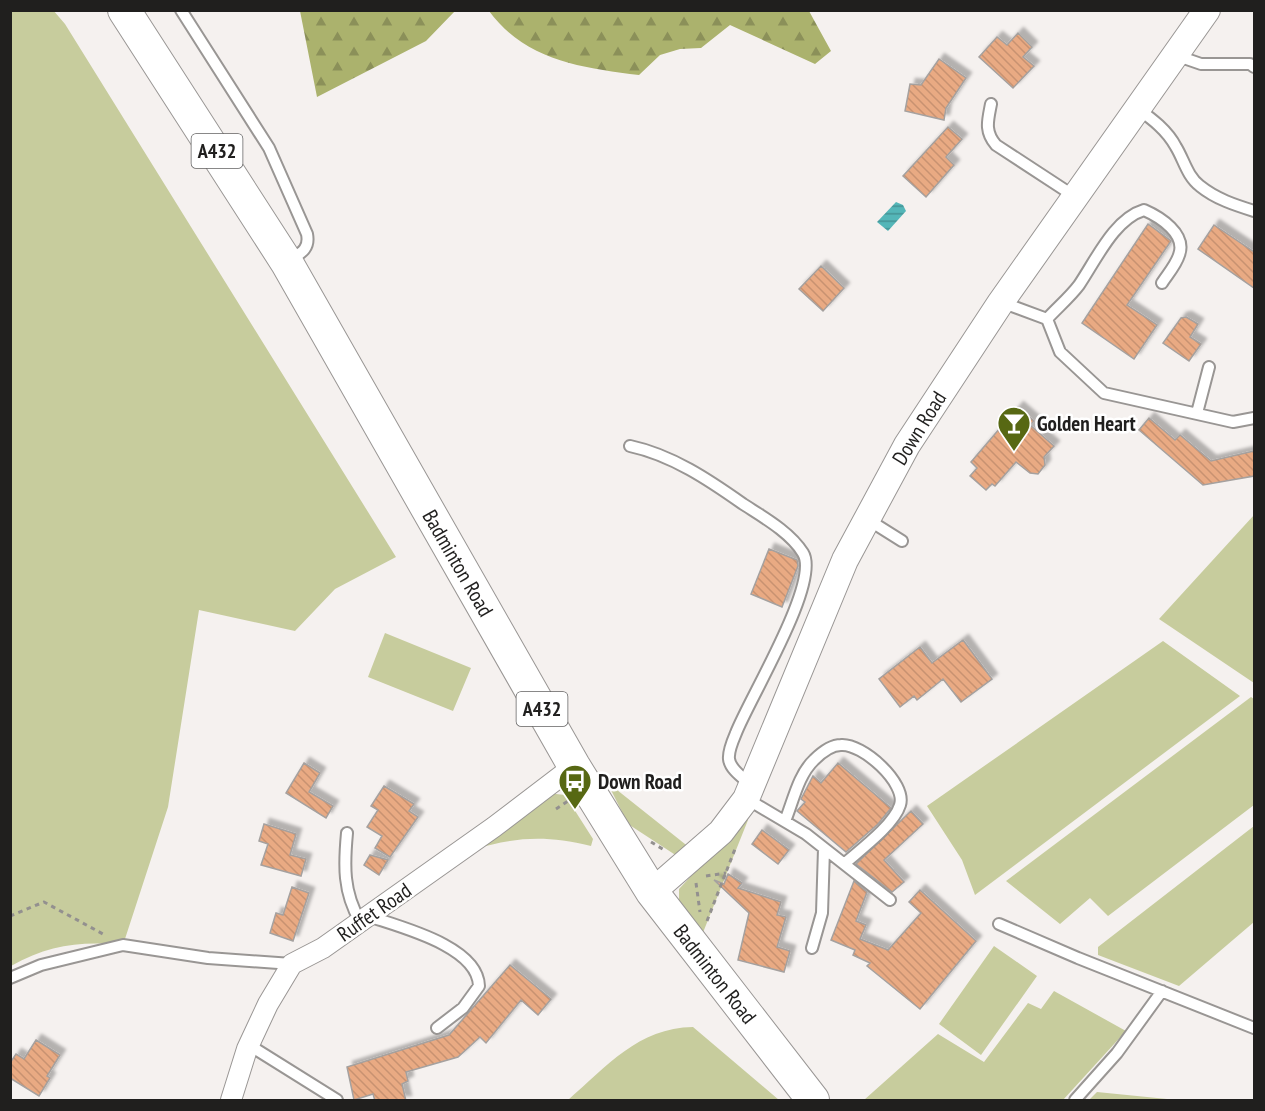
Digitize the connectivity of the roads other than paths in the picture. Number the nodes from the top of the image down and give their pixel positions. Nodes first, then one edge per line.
1 (124, 10) edge
2 (181, 10) edge
3 (1208, 10) edge
4 (1174, 55) junction
5 (1254, 67) edge
6 (991, 104) dead end
7 (1137, 108) junction
8 (1074, 196) junction
9 (1254, 211) edge
10 (287, 263) junction
11 (1162, 284) dead end
12 (1001, 302) junction
13 (1047, 319) junction
14 (1209, 367) dead end
15 (1197, 413) junction
16 (1254, 418) edge
17 (630, 446) dead end
18 (866, 519) junction
19 (902, 541) dead end
20 (574, 766) junction
21 (749, 793) junction
22 (784, 821) junction
23 (347, 833) dead end
24 (824, 849) junction
25 (844, 864) junction
26 (652, 892) junction
27 (890, 900) dead end
28 (364, 918) junction
29 (999, 924) dead end
30 (812, 948) dead end
31 (292, 964) junction
32 (10, 978) edge
33 (1162, 991) junction
34 (437, 1028) dead end
35 (1254, 1028) edge
36 (249, 1045) junction
37 (231, 1101) edge
38 (337, 1101) edge
39 (813, 1101) edge
40 (1076, 1101) edge

1 - 10 main road, Badminton Road / A432
2 - 10 lane
3 - 4 street, Down Road
4 - 5 lane
4 - 7 street, Down Road
6 - 8 lane
7 - 8 street, Down Road
7 - 9 lane
8 - 12 street, Down Road
10 - 20 main road, Badminton Road / A432
11 - 13 lane
12 - 13 lane
12 - 18 street, Down Road
13 - 15 lane
14 - 15 lane
15 - 16 lane
17 - 21 lane
18 - 19 lane
18 - 21 street, Down Road
20 - 26 main road, Badminton Road / A432
20 - 28 street, Ruffet Road
21 - 22 lane
21 - 26 street, Down Road
22 - 24 lane
22 - 25 lane
23 - 28 lane
24 - 25 lane
24 - 30 lane
25 - 27 lane
26 - 39 main road, Badminton Road / A432
28 - 31 street, Ruffet Road
28 - 34 lane
29 - 33 lane
31 - 32 lane
31 - 36 street
33 - 35 lane
33 - 40 lane
36 - 37 street
36 - 38 lane

